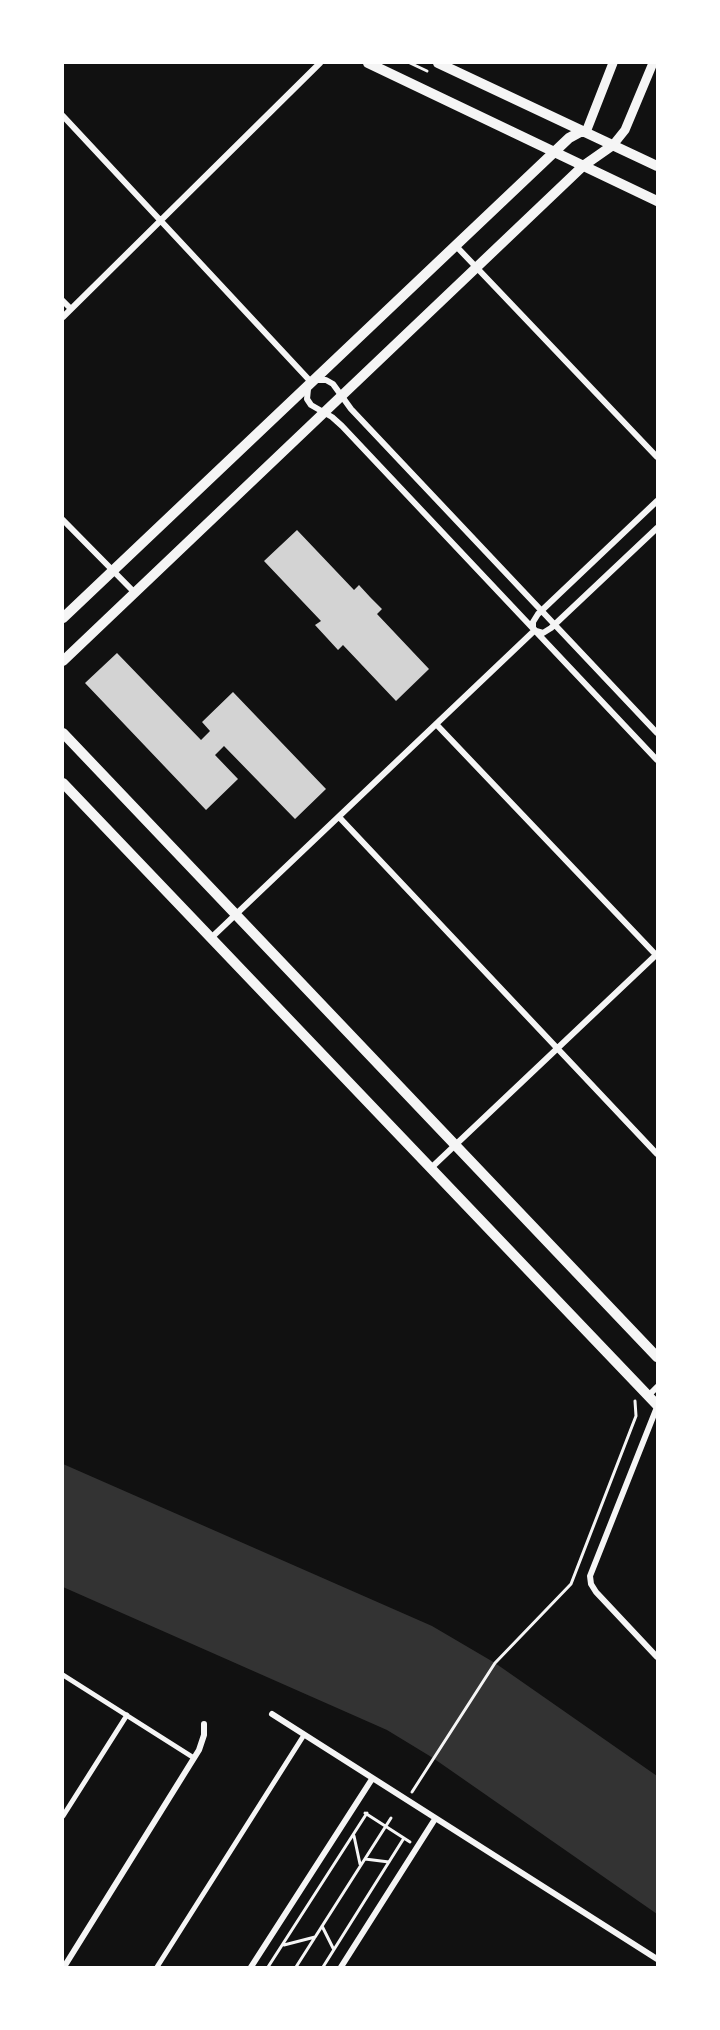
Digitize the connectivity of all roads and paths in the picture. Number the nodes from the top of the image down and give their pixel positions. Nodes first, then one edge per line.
1 (320, 63) edge
2 (368, 63) edge
3 (438, 63) edge
4 (613, 63) edge
5 (652, 63) edge
6 (63, 116) edge
7 (587, 133) junction
8 (613, 145) junction
9 (555, 153) junction
10 (586, 164) junction
11 (657, 166) edge
12 (657, 201) edge
13 (160, 220) junction
14 (456, 246) junction
15 (476, 268) junction
16 (63, 301) edge
17 (71, 309) junction
18 (63, 317) edge
19 (312, 383) junction
20 (342, 396) junction
21 (324, 413) junction
22 (657, 457) edge
23 (657, 501) edge
24 (63, 520) edge
25 (657, 528) edge
26 (113, 571) junction
27 (135, 593) junction
28 (542, 611) junction
29 (63, 618) edge
30 (555, 625) junction
31 (535, 630) junction
32 (63, 662) edge
33 (436, 724) junction
34 (63, 733) edge
35 (657, 733) edge
36 (657, 760) edge
37 (63, 783) edge
38 (339, 817) junction
39 (236, 914) junction
40 (211, 938) junction
41 (656, 955) edge
42 (557, 1048) junction
43 (455, 1145) junction
44 (657, 1154) edge
45 (430, 1168) junction
46 (657, 1357) edge
47 (657, 1387) edge
48 (632, 1395) dead end
49 (648, 1395) junction
50 (657, 1406) edge
51 (657, 1657) edge
52 (63, 1675) edge
53 (272, 1714) dead end
54 (127, 1715) junction
55 (204, 1724) dead end
56 (304, 1735) junction
57 (194, 1758) junction
58 (372, 1779) junction
59 (407, 1801) junction
60 (361, 1810) dead end
61 (367, 1813) junction
62 (63, 1816) edge
63 (391, 1818) dead end
64 (435, 1819) junction
65 (386, 1826) junction
66 (354, 1834) junction
67 (404, 1838) junction
68 (410, 1842) dead end
69 (365, 1859) junction
70 (389, 1862) junction
71 (360, 1866) junction
72 (322, 1926) junction
73 (315, 1937) junction
74 (282, 1945) junction
75 (334, 1949) junction
76 (657, 1959) edge
77 (64, 1967) edge
78 (157, 1967) edge
79 (251, 1967) edge
80 (268, 1967) edge
81 (296, 1967) edge
82 (322, 1967) edge
83 (341, 1967) edge

1 - 13 street
2 - 9 main road
3 - 7 main road
4 - 7 street
5 - 8 street
6 - 13 street
7 - 8 main road
7 - 9 main road
7 - 10 main road
8 - 10 main road
8 - 11 main road
9 - 10 main road
9 - 14 main road
10 - 12 main road
10 - 15 main road
13 - 17 street
13 - 19 street
14 - 15 street
14 - 19 main road
15 - 20 main road
15 - 22 street
16 - 17 street
17 - 18 street
19 - 20 street
19 - 21 street
19 - 26 main road
20 - 21 main road
20 - 28 street
21 - 27 main road
21 - 31 street
23 - 28 street
24 - 26 street
25 - 30 street
26 - 27 street
26 - 29 main road
27 - 32 main road
28 - 30 street
28 - 31 street
30 - 31 street
30 - 35 street
31 - 33 street
31 - 36 street
33 - 38 street
33 - 41 street
34 - 39 main road
37 - 40 main road
38 - 39 street
38 - 42 street
39 - 40 street
39 - 43 main road
40 - 45 main road
41 - 42 street
42 - 43 street
42 - 44 street
43 - 45 street
43 - 46 main road
45 - 49 main road
47 - 49 street
48 - 59 path
49 - 50 main road
50 - 51 street
52 - 54 street
53 - 56 street
54 - 57 street
54 - 62 street
55 - 57 street
56 - 58 street
56 - 78 street
57 - 77 street
58 - 59 street
58 - 79 street
59 - 64 street
60 - 61 path
61 - 65 path
61 - 66 path
63 - 65 path
64 - 76 street
64 - 83 street
65 - 67 path
65 - 69 path
66 - 71 path
66 - 74 path
67 - 68 path
67 - 70 path
69 - 70 path
69 - 71 path
70 - 75 path
71 - 72 path
72 - 73 path
72 - 75 path
73 - 74 path
73 - 81 path
74 - 80 path
75 - 82 path

